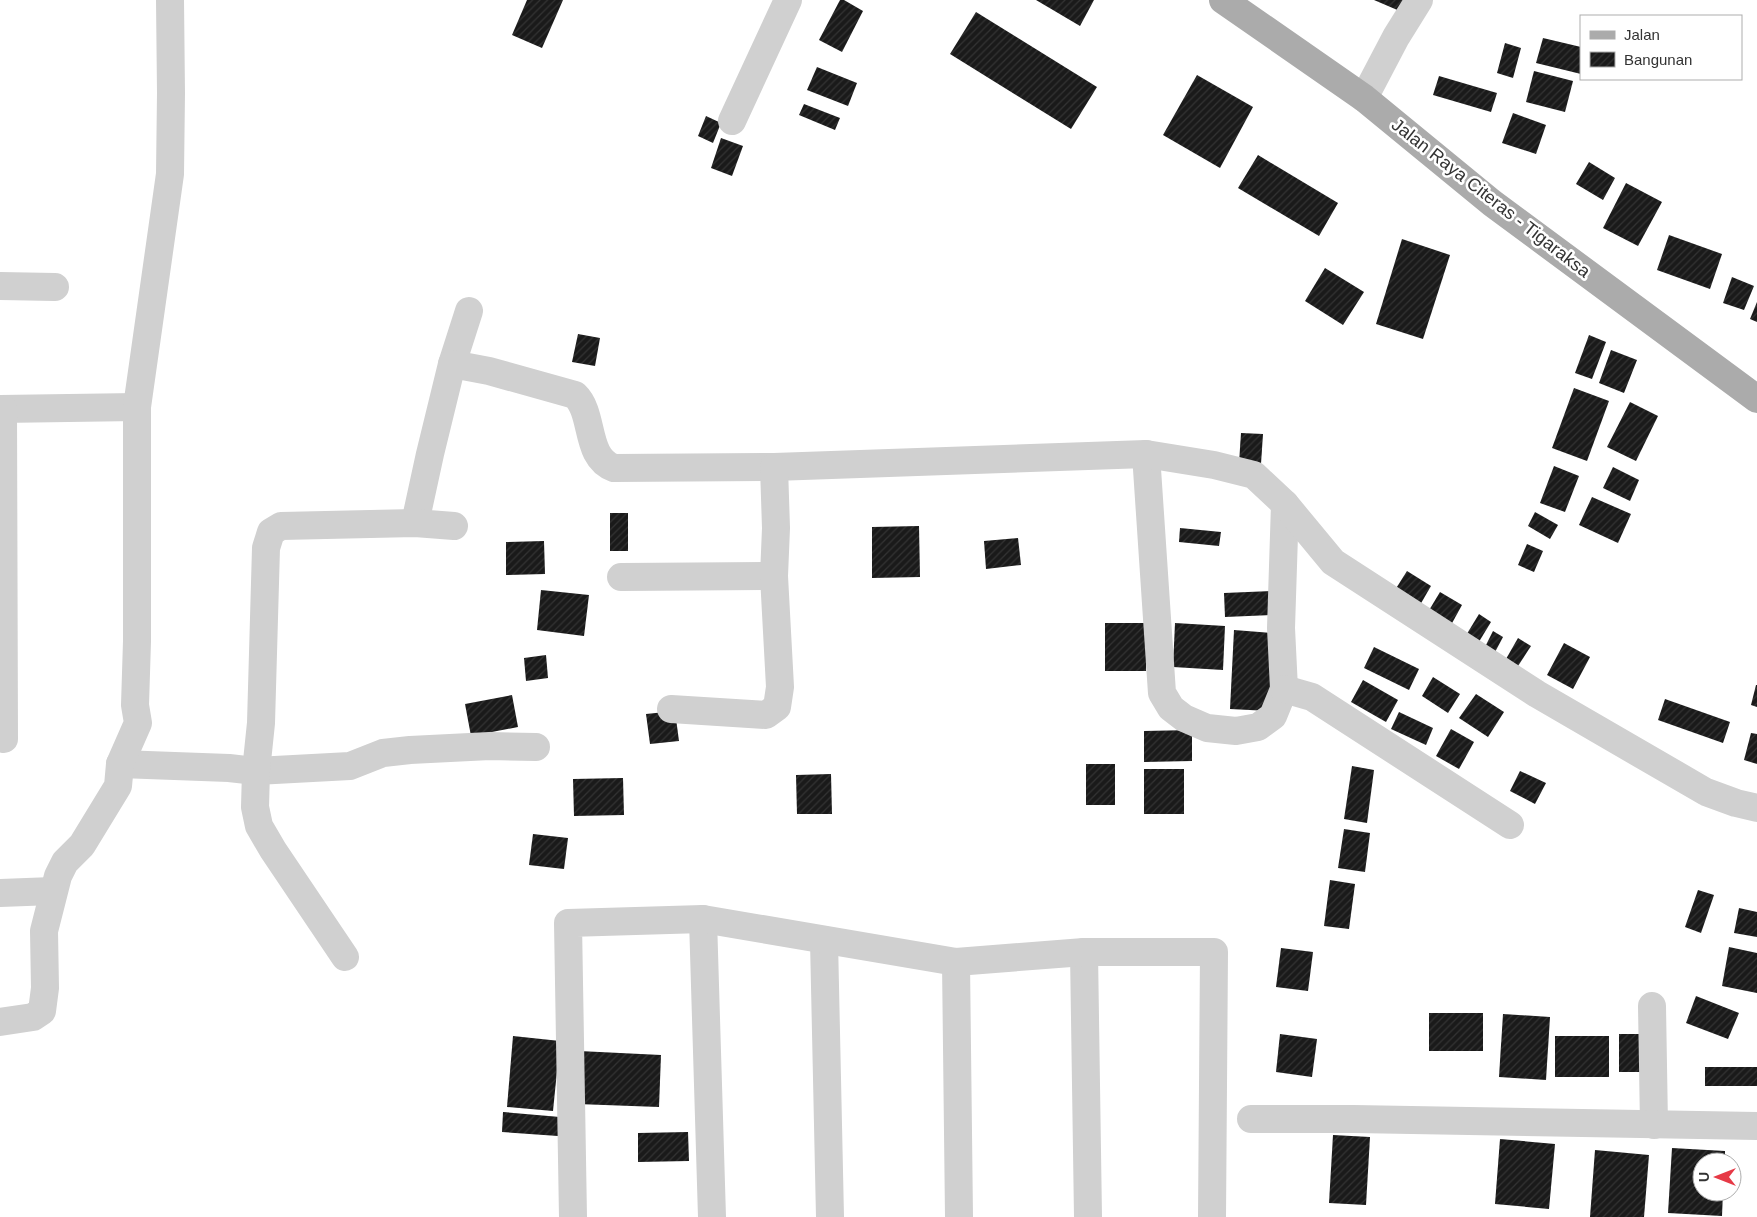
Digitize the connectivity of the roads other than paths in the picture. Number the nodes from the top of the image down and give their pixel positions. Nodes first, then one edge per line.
1 (170, 0) edge
2 (788, 0) edge
3 (1223, 0) edge
4 (1418, 0) edge
5 (1364, 98) junction
6 (732, 122) dead end
7 (0, 286) edge
8 (55, 287) dead end
9 (469, 312) dead end
10 (452, 364) junction
11 (1757, 399) edge
12 (137, 407) junction
13 (2, 409) edge
14 (1146, 454) junction
15 (774, 467) junction
16 (1285, 504) junction
17 (415, 523) junction
18 (454, 526) dead end
19 (774, 576) junction
20 (621, 577) dead end
21 (1284, 690) junction
22 (671, 709) dead end
23 (4, 739) dead end
24 (536, 748) dead end
25 (120, 764) junction
26 (256, 771) junction
27 (1757, 808) edge
28 (1510, 825) dead end
29 (54, 891) junction
30 (0, 893) edge
31 (703, 919) junction
32 (824, 940) junction
33 (1084, 952) junction
34 (345, 957) dead end
35 (956, 962) junction
36 (1652, 1006) dead end
37 (0, 1022) edge
38 (1251, 1119) dead end
39 (1654, 1125) junction
40 (1757, 1126) edge
41 (573, 1217) edge
42 (712, 1217) edge
43 (830, 1217) edge
44 (959, 1217) edge
45 (1088, 1217) edge
46 (1212, 1217) edge

1 - 12 street
2 - 6 street
3 - 5 main road, Jalan Raya Citeras - Tigaraksa
4 - 5 street
5 - 11 main road, Jalan Raya Citeras - Tigaraksa
7 - 8 street
9 - 10 street
10 - 15 street
10 - 17 street
12 - 13 street
12 - 25 street
13 - 23 street
14 - 15 street
14 - 16 street
14 - 21 street
15 - 19 street
16 - 21 street
16 - 27 street
17 - 18 street
17 - 26 street
19 - 20 street
19 - 22 street
21 - 28 street
24 - 26 street
25 - 26 street
25 - 29 street
26 - 34 street
29 - 30 street
29 - 37 street
31 - 32 street
31 - 41 street
31 - 42 street
32 - 35 street
32 - 43 street
33 - 35 street
33 - 45 street
33 - 46 street
35 - 44 street
36 - 39 street
38 - 39 street
39 - 40 street

